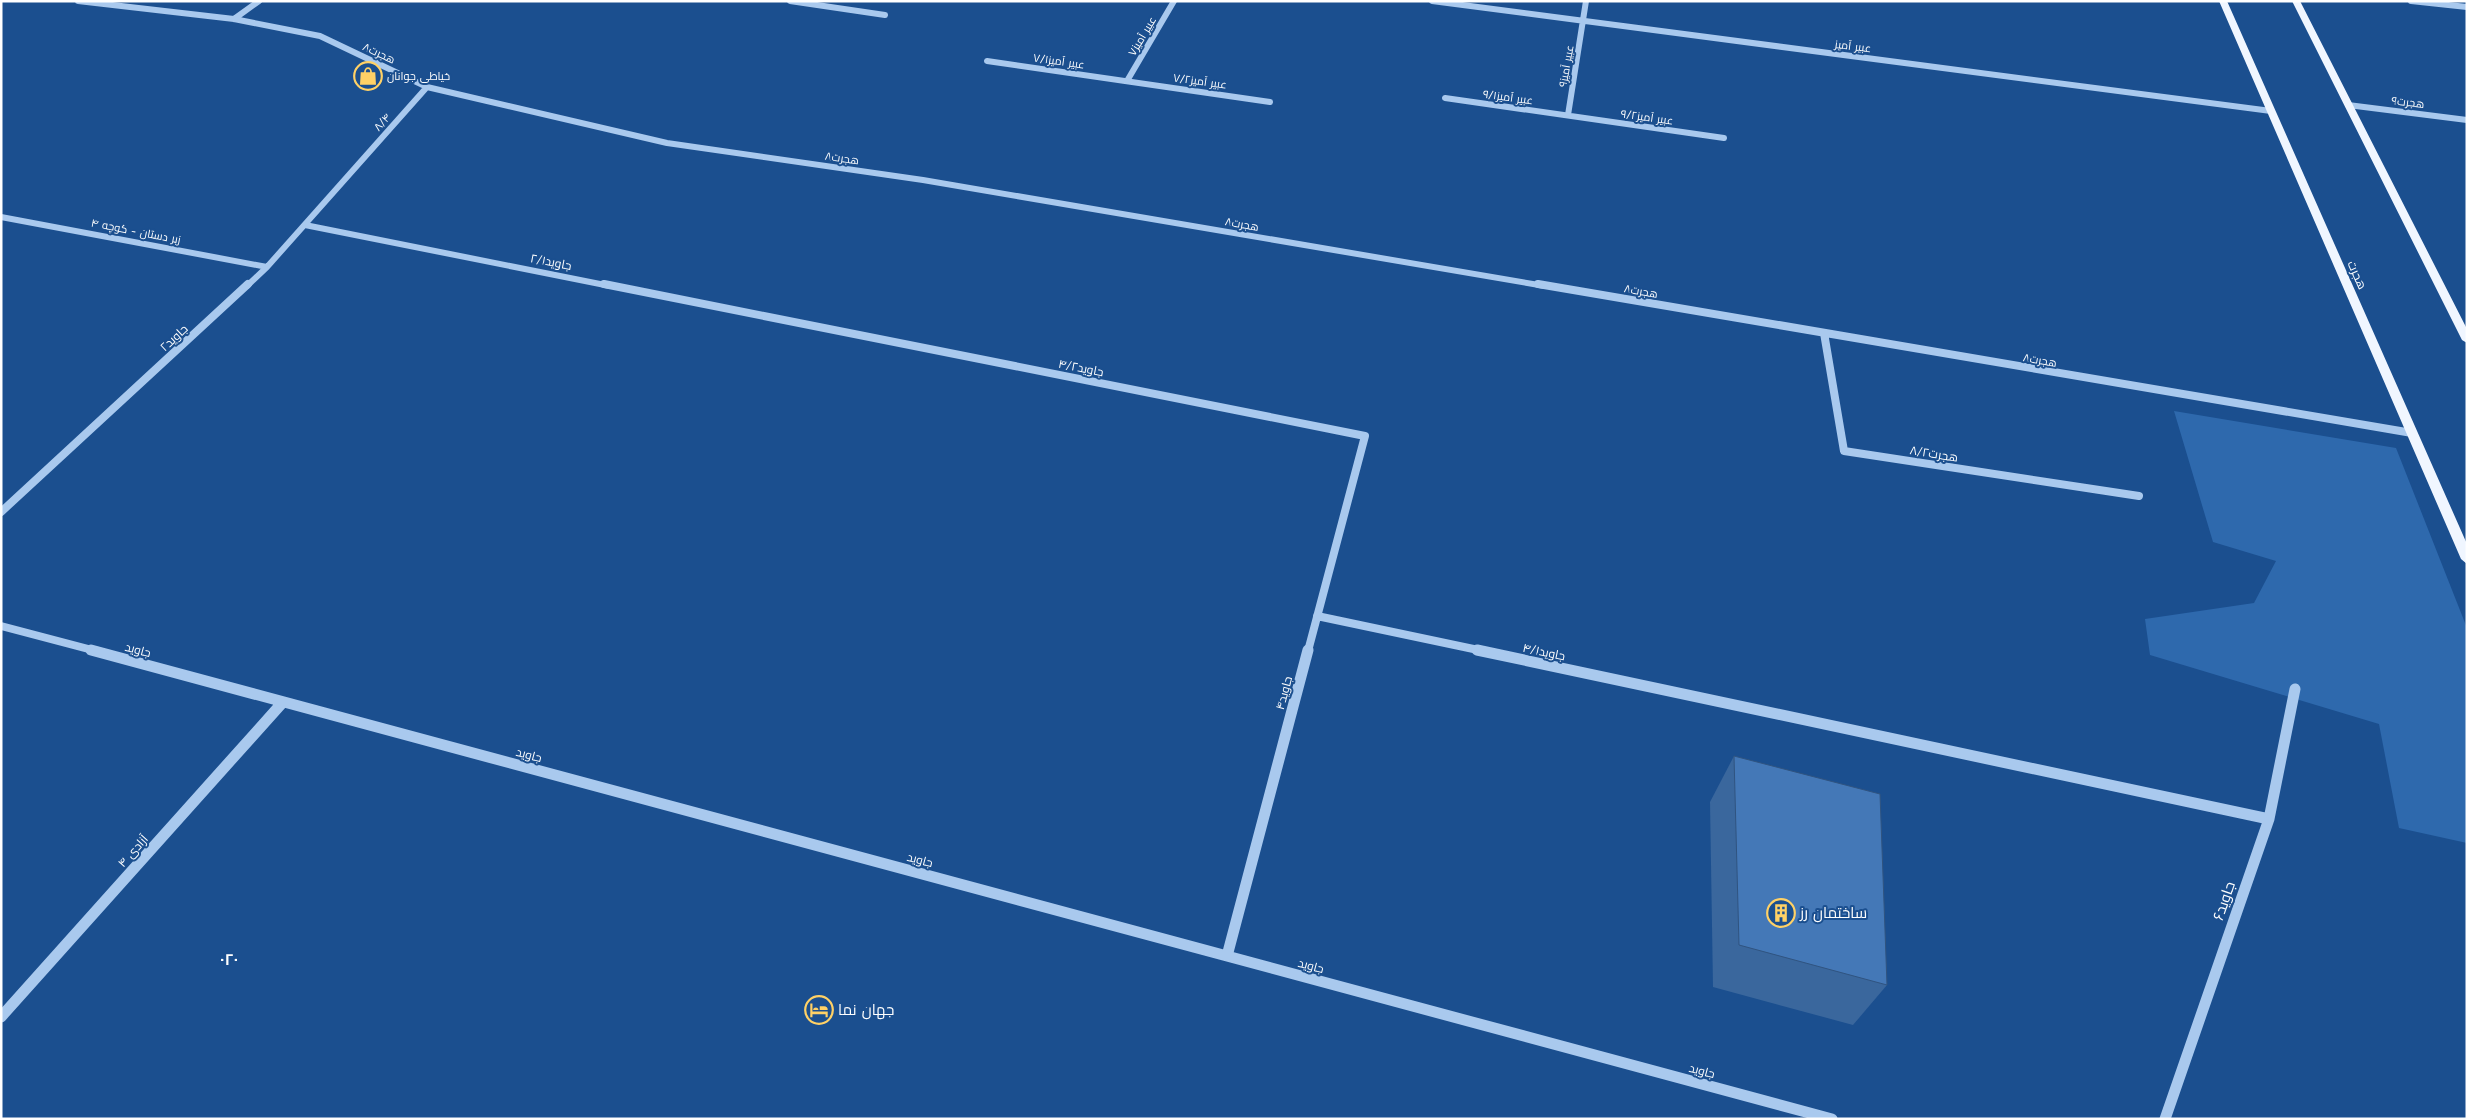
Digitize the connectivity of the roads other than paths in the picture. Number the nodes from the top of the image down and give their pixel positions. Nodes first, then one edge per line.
1 (78, 1) edge
2 (259, 1) edge
3 (790, 1) edge
4 (1174, 1) edge
5 (1432, 1) edge
6 (1586, 1) edge
7 (2223, 1) edge
8 (2296, 1) edge
9 (2411, 1) edge
10 (2467, 7) edge
11 (885, 15) dead end
12 (234, 19) junction
13 (1585, 21) junction
14 (987, 61) dead end
15 (1127, 81) junction
16 (426, 87) junction
17 (1445, 98) dead end
18 (1270, 102) dead end
19 (2348, 105) junction
20 (2271, 111) junction
21 (1568, 115) junction
22 (2467, 120) edge
23 (1724, 138) dead end
24 (352, 171) joint
25 (1, 217) edge
26 (305, 225) junction
27 (267, 268) junction
28 (793, 322) joint
29 (1824, 333) junction
30 (2467, 340) edge
31 (2412, 433) junction
32 (1365, 436) joint
33 (2139, 496) dead end
34 (1, 512) edge
35 (2467, 559) edge
36 (1317, 616) junction
37 (1, 626) edge
38 (2295, 689) dead end
39 (283, 702) junction
40 (2269, 819) junction
41 (1228, 956) junction
42 (1, 1017) edge
43 (1832, 1119) edge
44 (2165, 1119) edge

1 - 12 street, هجرت۸
2 - 12 street
3 - 11 street
4 - 15 street, ۷عبیر آمیز
5 - 13 street, عبیر آمیز
6 - 13 street
7 - 20 main road, هجرت
8 - 19 main road
9 - 10 street
12 - 16 street, هجرت۸
13 - 20 street, عبیر آمیز
13 - 21 street, عبیر آمیز۹
14 - 15 street, ۷/۱عبیر آمیز
15 - 18 street, ۷/۲عبیر آمیز
16 - 24 street, ۸/۴
16 - 29 street, هجرت۸
17 - 21 street, ۹/۱عبیر آمیز
19 - 22 street, هجرت۹
19 - 30 main road
20 - 31 main road, هجرت
21 - 23 street, ۹/۲عبیر آمیز
24 - 26 street, ۲جاوید
25 - 27 street, زبر دستان - کوچه ۴
26 - 27 street, ۲جاوید
26 - 28 street, ۲/۱جاوید
27 - 34 street, ۲جاوید
28 - 32 street, ۴/۲جاوید
29 - 31 street, هجرت۸
29 - 33 street, هجرت۸/۲
31 - 35 main road, هجرت
32 - 36 street, ۴جاوید
36 - 40 street, ۴/۱جاوید
36 - 41 street, ۴جاوید
37 - 39 street, جاوید
38 - 40 street, ۶جاوید
39 - 41 street, جاوید
39 - 42 street, ۴ آزادی
40 - 44 street, ۶جاوید
41 - 43 street, جاوید

